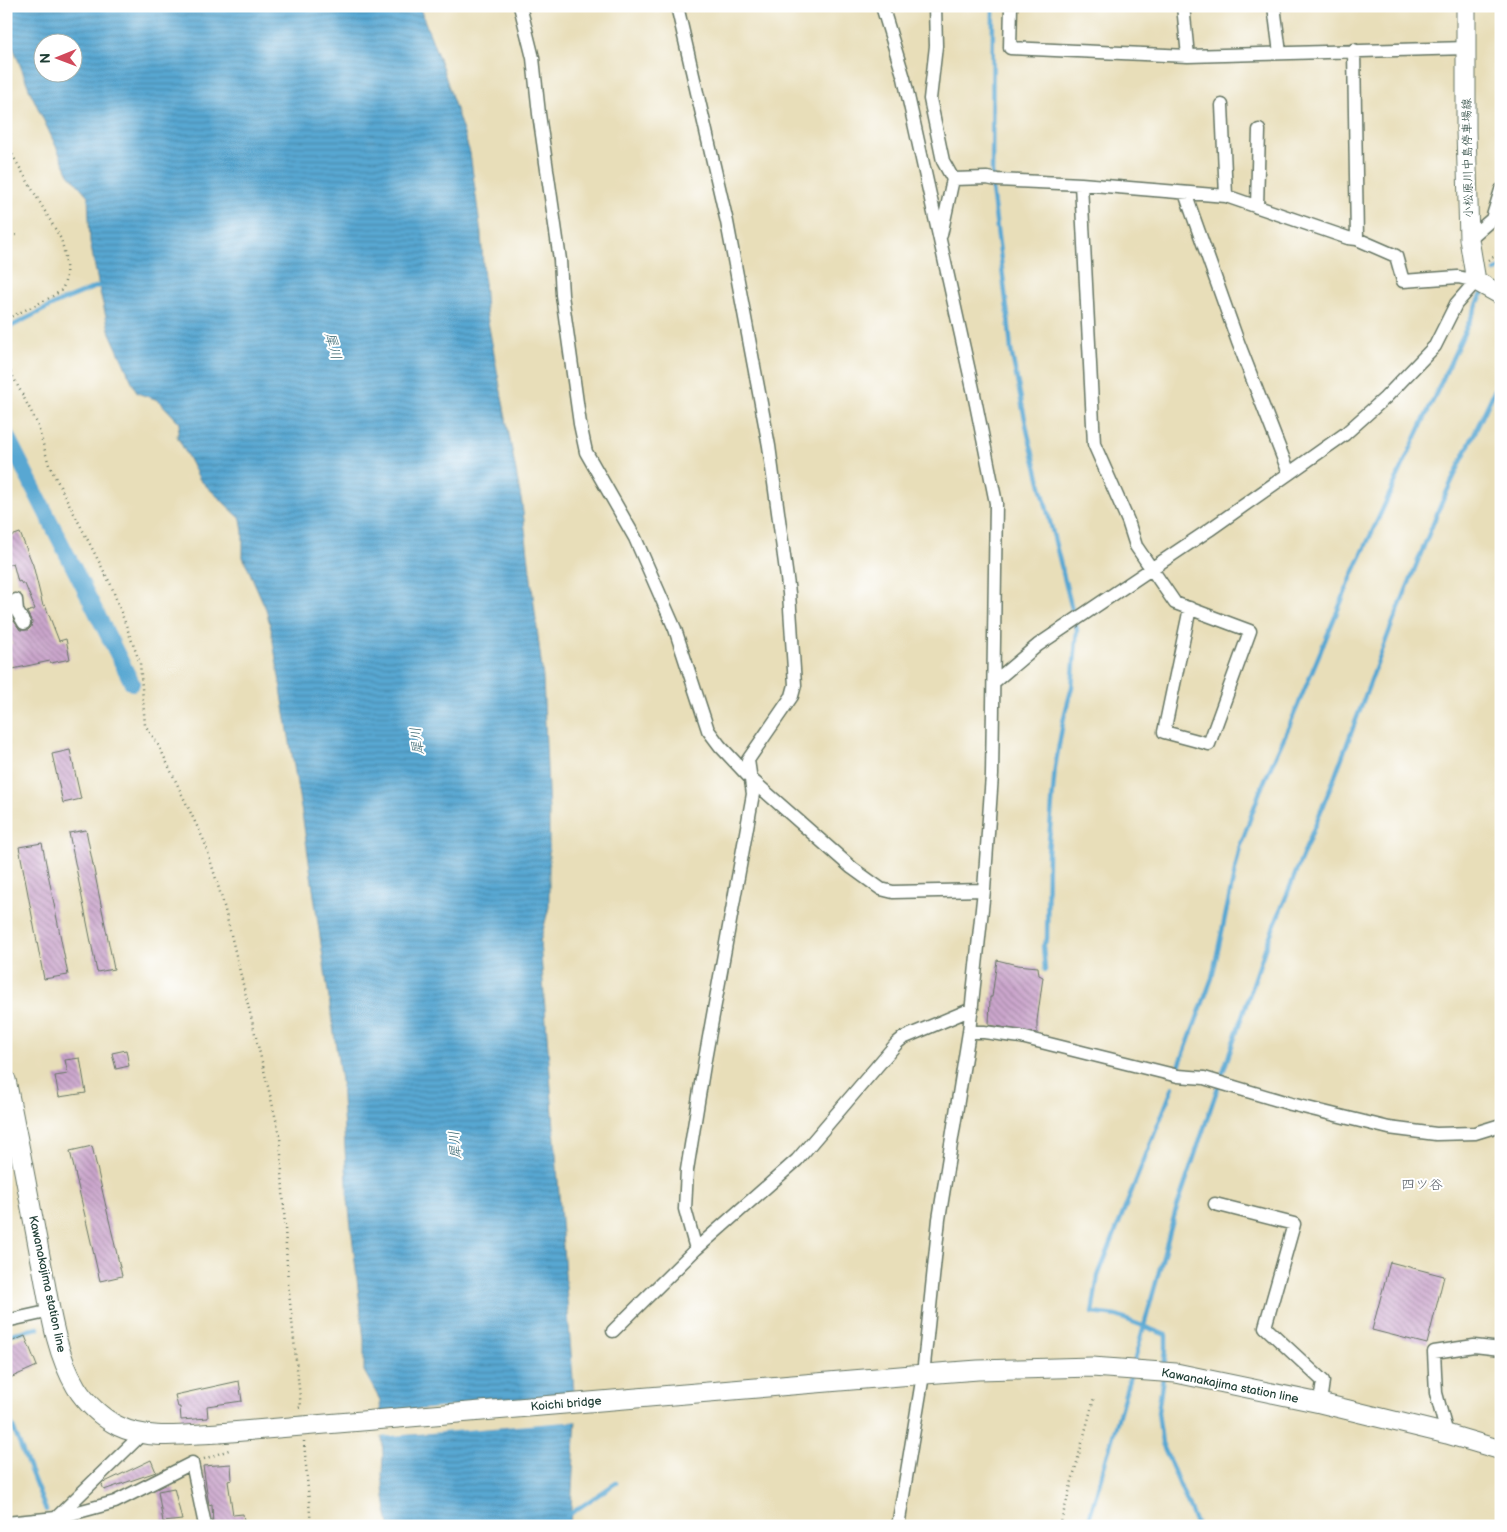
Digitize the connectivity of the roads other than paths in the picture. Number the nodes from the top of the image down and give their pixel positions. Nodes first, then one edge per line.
1 (520, 6) edge
2 (677, 6) edge
3 (882, 6) edge
4 (935, 6) edge
5 (1011, 6) edge
6 (1183, 6) edge
7 (1274, 6) edge
8 (1466, 6) edge
9 (1467, 48) junction
10 (1354, 50) junction
11 (1280, 53) junction
12 (1188, 56) junction
13 (1222, 104) dead end
14 (1259, 130) dead end
15 (953, 178) junction
16 (1081, 184) junction
17 (1501, 190) edge
18 (1185, 193) junction
19 (1226, 196) junction
20 (1258, 207) junction
21 (940, 239) junction
22 (1357, 239) junction
23 (1469, 239) junction
24 (1476, 281) junction
25 (1501, 295) edge
26 (1289, 474) junction
27 (1152, 569) junction
28 (1190, 608) junction
29 (994, 682) junction
30 (751, 779) junction
31 (984, 890) junction
32 (972, 1009) junction
33 (969, 1032) junction
34 (6, 1080) edge
35 (9, 1107) edge
36 (1501, 1125) edge
37 (1215, 1204) dead end
38 (696, 1249) junction
39 (51, 1311) junction
40 (6, 1321) edge
41 (613, 1331) dead end
42 (1501, 1349) edge
43 (918, 1375) junction
44 (1320, 1403) junction
45 (142, 1434) junction
46 (219, 1434) joint
47 (1447, 1434) junction
48 (1501, 1450) edge
49 (57, 1522) edge
50 (9, 1524) edge
51 (205, 1525) edge
52 (898, 1526) edge

1 - 30 street
2 - 30 street
3 - 21 street
4 - 15 street
5 - 12 street
6 - 12 street
7 - 11 street
8 - 9 main road, 小松原川中島停車場線
9 - 10 street
9 - 23 main road, 小松原川中島停車場線
10 - 11 street
10 - 22 street
11 - 12 street
13 - 19 street
14 - 20 street
15 - 16 street
15 - 21 street
16 - 18 street
16 - 27 street
17 - 23 street
18 - 19 street
18 - 26 street
19 - 20 street
20 - 22 street
21 - 29 street
22 - 24 street
23 - 24 main road, 小松原川中島停車場線
24 - 25 main road
24 - 26 street
26 - 27 street
27 - 28 street
27 - 29 street
28 - 28 street
29 - 31 street
30 - 31 street
30 - 38 street
31 - 32 street
32 - 33 street
32 - 38 street
33 - 36 street
33 - 43 street
34 - 35 main road, Kawanakajima station line
35 - 39 main road, Kawanakajima station line
37 - 44 street
38 - 41 street
39 - 40 street
39 - 45 main road, Kawanakajima station line
42 - 47 street
43 - 44 main road, Kawanakajima station line
43 - 46 main road, Koichi bridge, bridge
43 - 52 street
44 - 47 main road, Kawanakajima station line
45 - 46 main road, Kawanakajima station line
45 - 49 street
47 - 48 main road, Kawanakajima station line
49 - 50 street
49 - 51 street

